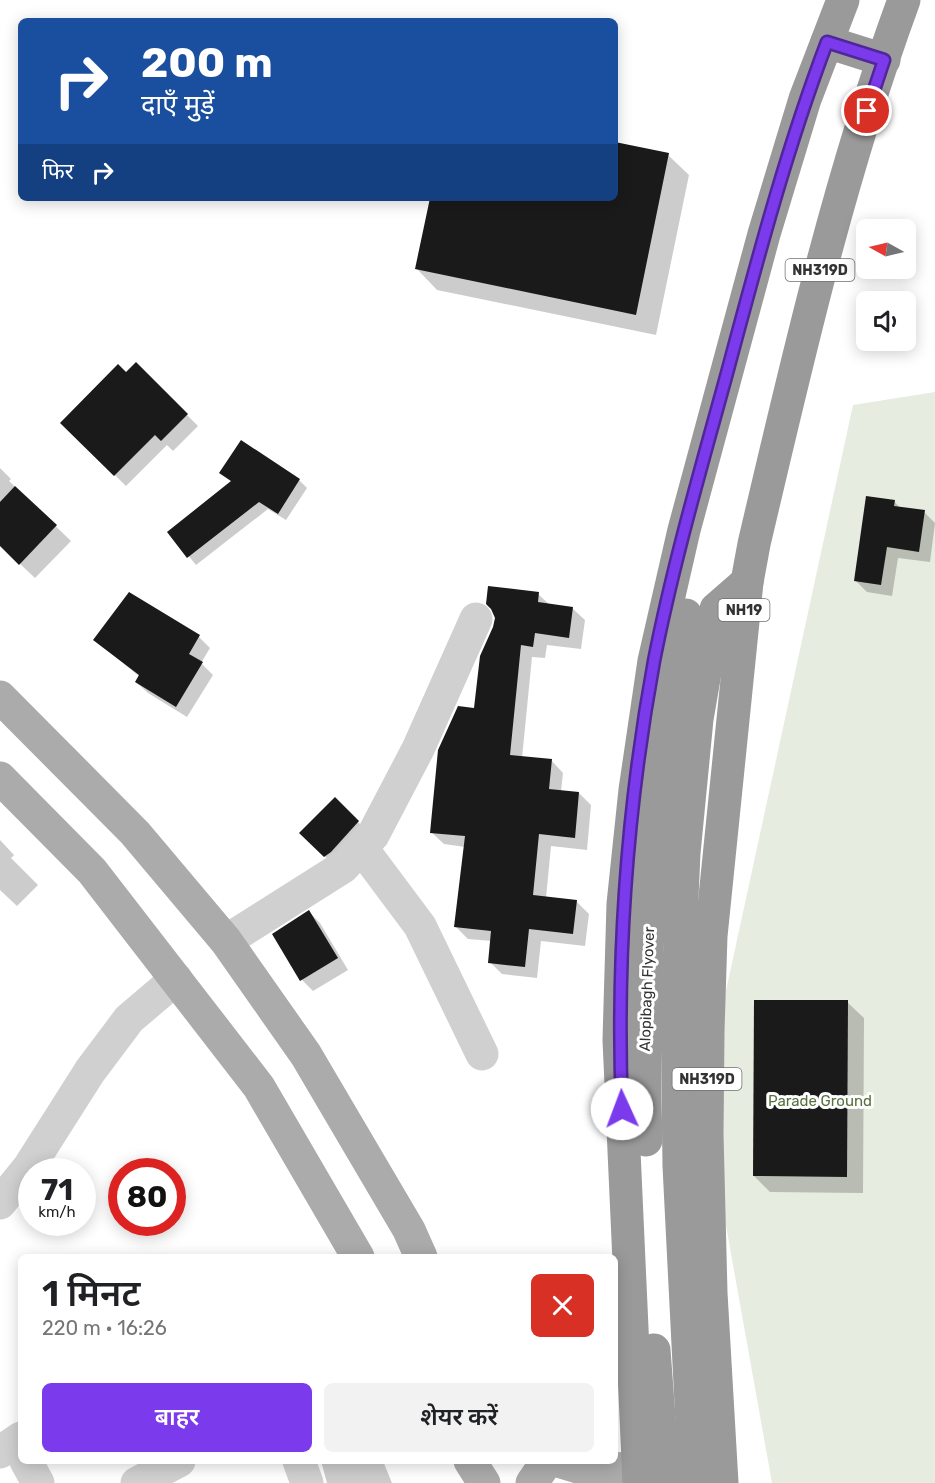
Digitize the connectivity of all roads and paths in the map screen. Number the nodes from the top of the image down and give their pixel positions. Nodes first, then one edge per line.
1 (843, 0) edge
2 (904, 0) edge
3 (827, 42) junction
4 (884, 60) junction
5 (754, 544) joint
6 (675, 571) junction
7 (747, 582) junction
8 (702, 607) junction
9 (476, 619) dead end
10 (737, 676) joint
11 (4, 709) edge
12 (0, 778) edge
13 (361, 847) junction
14 (226, 941) junction
15 (176, 979) junction
16 (482, 1054) dead end
17 (0, 1203) edge
18 (356, 1254) edge
19 (420, 1254) edge
20 (624, 1331) edge
21 (26, 1464) edge
22 (173, 1464) edge
23 (300, 1464) edge
24 (472, 1464) edge
25 (544, 1464) edge
26 (568, 1464) edge
27 (647, 1478) edge
28 (38, 1483) edge
29 (136, 1483) edge
30 (307, 1483) edge
31 (484, 1483) edge
32 (532, 1483) edge
33 (695, 1483) edge
34 (722, 1483) edge

1 - 3 highway
2 - 4 highway, NH319D
3 - 4 highway
3 - 6 highway
4 - 5 highway, NH319D
5 - 7 highway, NH19
6 - 8 highway
6 - 20 highway
7 - 8 highway
7 - 10 highway, NH19
8 - 27 highway, Alopibagh Flyover
8 - 33 highway, Alopibagh Flyover
9 - 13 street
10 - 34 highway, NH319D
11 - 14 main road
12 - 15 main road
13 - 14 street
13 - 16 street
14 - 19 main road
15 - 17 street
15 - 18 main road
20 - 27 highway
21 - 28 street
22 - 29 street
23 - 30 street
24 - 31 main road
25 - 32 main road
26 - 27 main road

